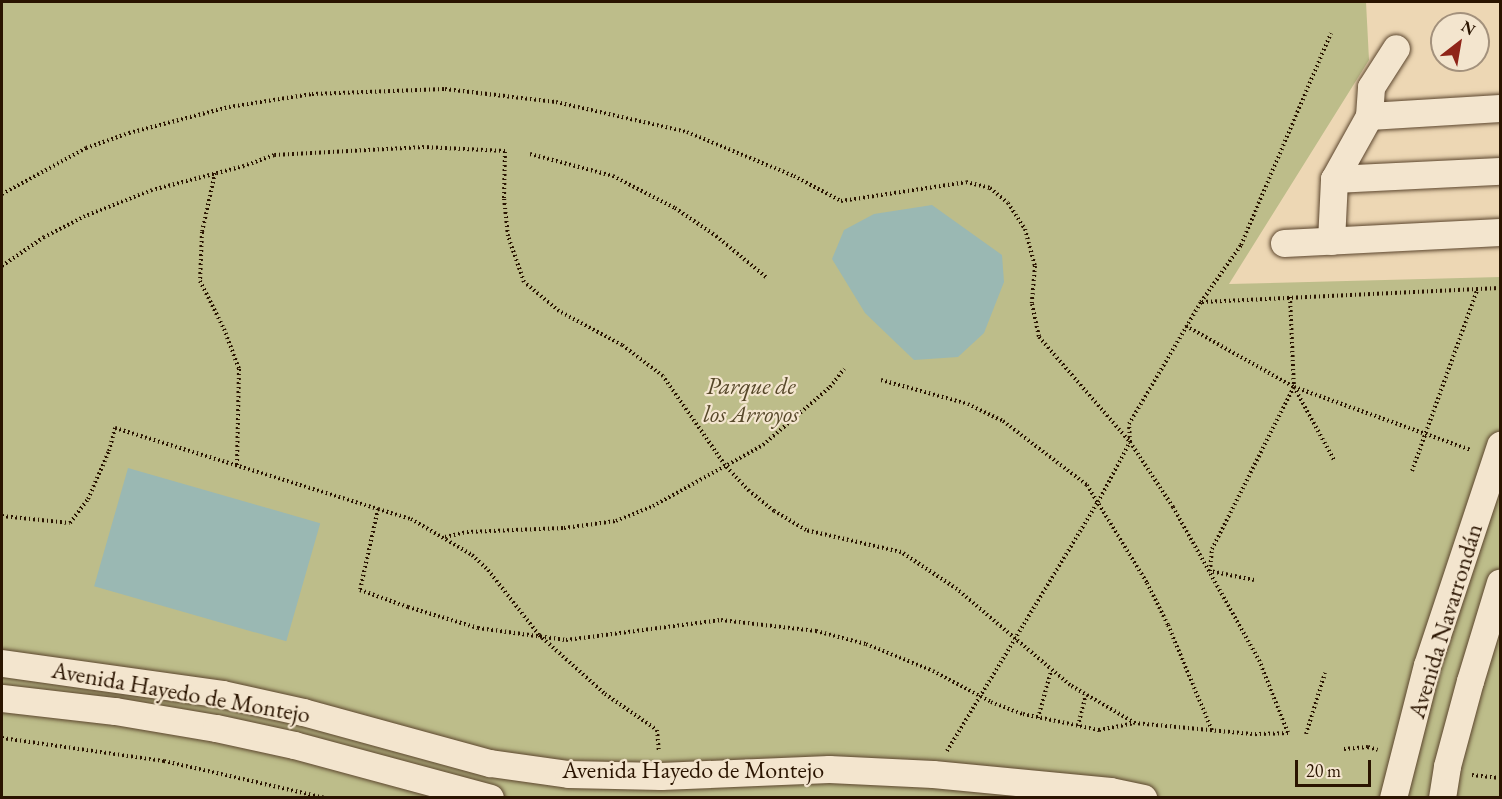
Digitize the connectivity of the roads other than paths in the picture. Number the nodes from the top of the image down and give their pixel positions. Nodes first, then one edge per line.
1 (1396, 48) dead end
2 (1500, 108) edge
3 (1369, 116) junction
4 (1500, 171) edge
5 (1334, 179) junction
6 (1500, 232) edge
7 (1331, 241) junction
8 (1284, 243) dead end
9 (1498, 452) edge
10 (1500, 582) edge
11 (2, 663) edge
12 (2, 698) edge
13 (490, 798) edge
14 (1143, 798) edge
15 (1393, 798) edge
16 (1442, 798) edge

1 - 3 street
2 - 3 street
3 - 5 street
4 - 5 street
5 - 7 street
6 - 7 street
7 - 8 street
9 - 15 street, Avenida Navarrondán
10 - 16 street, Avenida Navarrondán
11 - 14 street, Avenida Hayedo de Montejo
12 - 13 street

